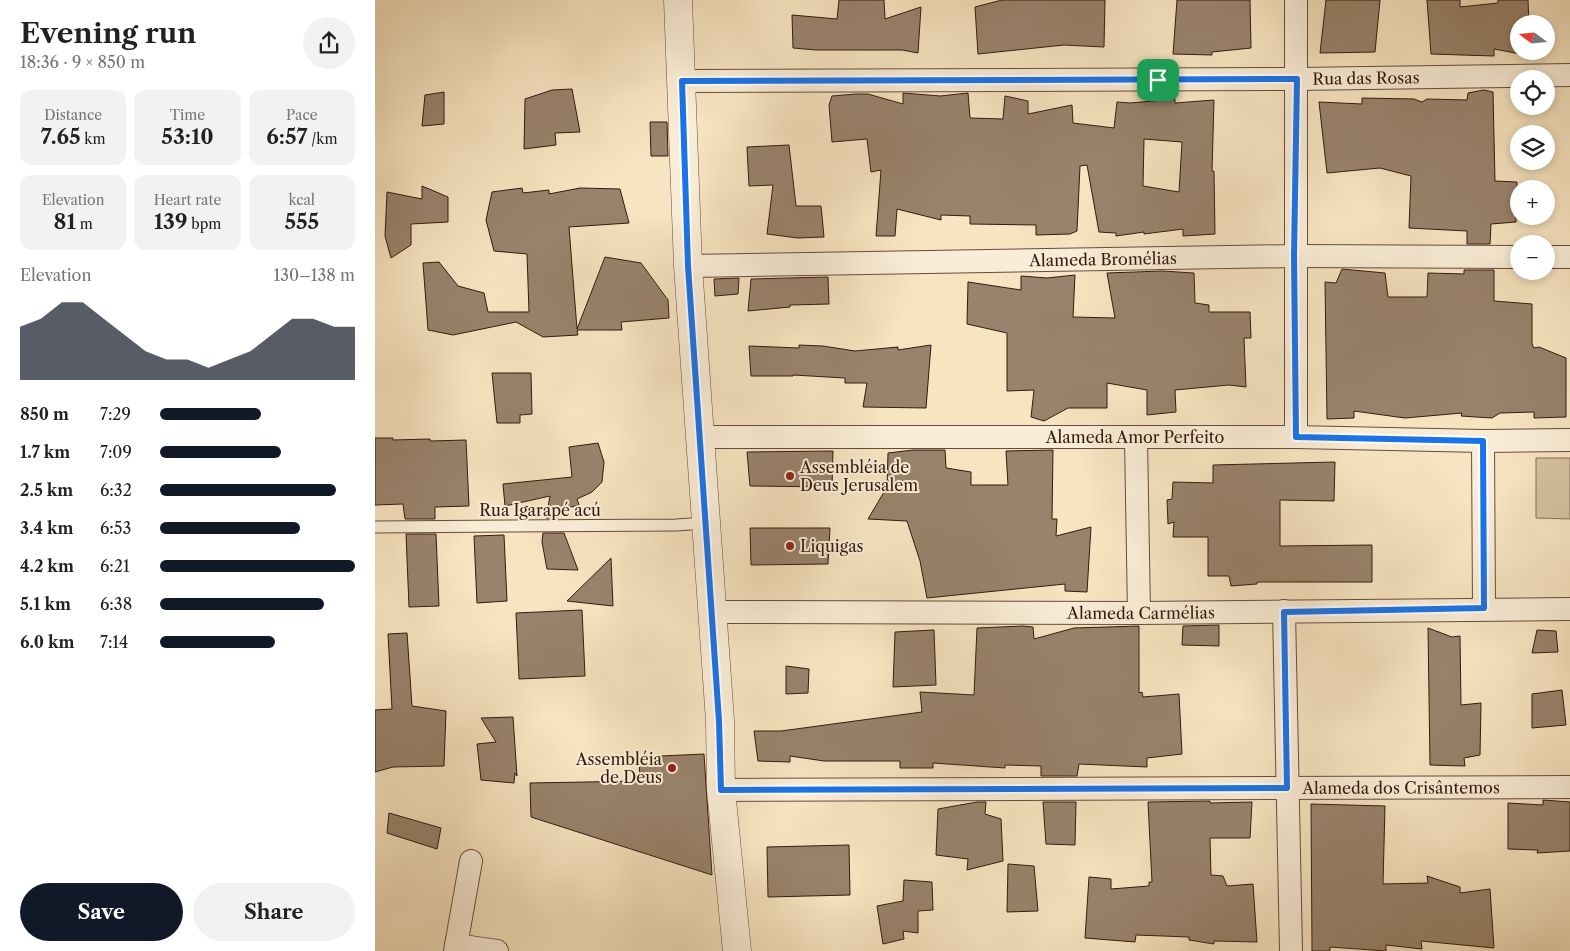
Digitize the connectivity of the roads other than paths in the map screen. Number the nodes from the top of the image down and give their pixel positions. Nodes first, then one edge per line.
1 (679, 0) edge
2 (1296, 0) edge
3 (1570, 74) edge
4 (1297, 79) junction
5 (682, 81) junction
6 (1294, 256) junction
7 (1510, 257) edge
8 (1555, 257) edge
9 (1570, 257) edge
10 (688, 266) junction
11 (699, 437) junction
12 (1296, 437) junction
13 (1137, 438) junction
14 (1570, 440) edge
15 (1483, 441) junction
16 (706, 523) junction
17 (375, 527) edge
18 (1484, 608) junction
19 (1570, 609) edge
20 (712, 612) junction
21 (1284, 612) junction
22 (1139, 613) junction
23 (1570, 787) edge
24 (1287, 788) junction
25 (721, 790) junction
26 (471, 861) dead end
27 (456, 948) edge
28 (497, 951) edge
29 (737, 951) edge
30 (1291, 951) edge

1 - 5 street
2 - 4 street
3 - 4 street, Rua das Rosas
4 - 5 street, Rua das Rosas
4 - 6 street
5 - 10 street
6 - 7 street, Alameda Bromélias
6 - 10 street, Alameda Bromélias
6 - 12 street
8 - 9 street
10 - 11 street
11 - 13 street, Alameda Amor Perfeito
11 - 16 street
12 - 13 street, Alameda Amor Perfeito
12 - 15 street, Alameda Amor Perfeito
13 - 22 street
14 - 15 street, Alameda Amor Perfeito
15 - 18 street
16 - 17 lane, Rua Igarapé acú
16 - 20 street
18 - 19 street, Alameda Carmélias
18 - 21 street, Alameda Carmélias
20 - 22 street, Alameda Carmélias
20 - 25 street
21 - 22 street, Alameda Carmélias
21 - 24 street
23 - 24 street, Alameda dos Crisântemos
24 - 25 street, Alameda dos Crisântemos
24 - 30 street
25 - 29 street
26 - 27 street
27 - 28 street

